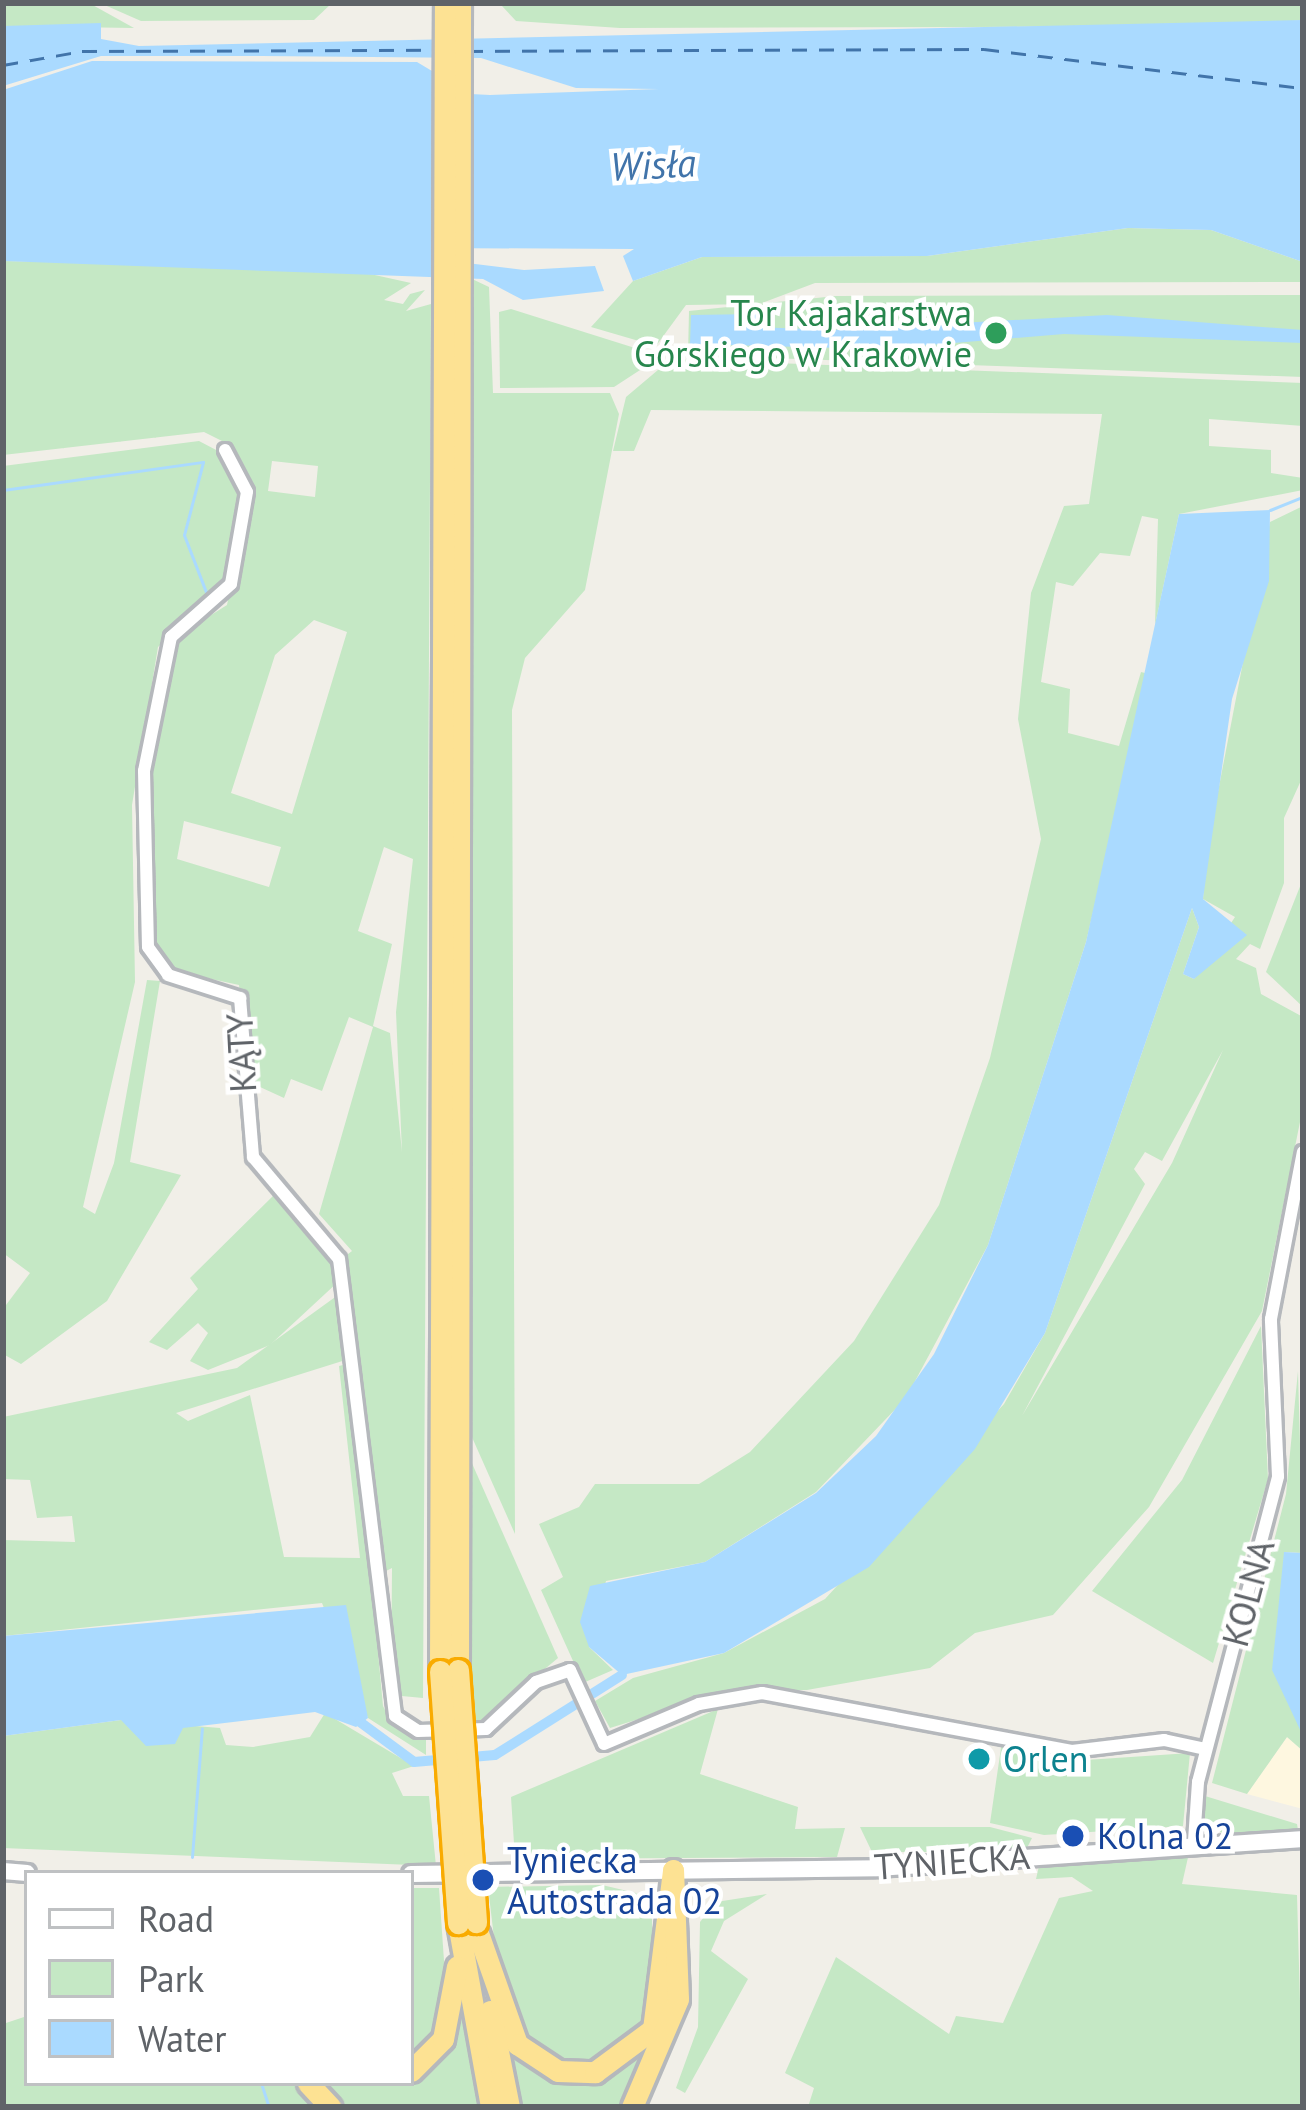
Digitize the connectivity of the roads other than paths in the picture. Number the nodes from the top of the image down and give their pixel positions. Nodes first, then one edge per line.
1 (445, 3) edge
2 (460, 3) edge
3 (452, 315) junction
4 (225, 450) dead end
5 (1303, 1152) edge
6 (1206, 1749) junction
7 (1303, 1839) edge
8 (1194, 1840) junction
9 (673, 1870) junction
10 (414, 1874) edge
11 (471, 1926) junction
12 (414, 2067) edge
13 (491, 2107) edge
14 (508, 2107) edge
15 (632, 2107) edge

1 - 3 highway
2 - 3 highway
3 - 11 highway, bridge
4 - 6 street, KĄTY
5 - 6 street, KOLNA
6 - 8 street, KOLNA
7 - 8 street, TYNIECKA
8 - 9 street, TYNIECKA
9 - 10 street, TYNIECKA
9 - 11 highway
9 - 15 highway
11 - 12 highway
11 - 13 highway
11 - 14 highway

